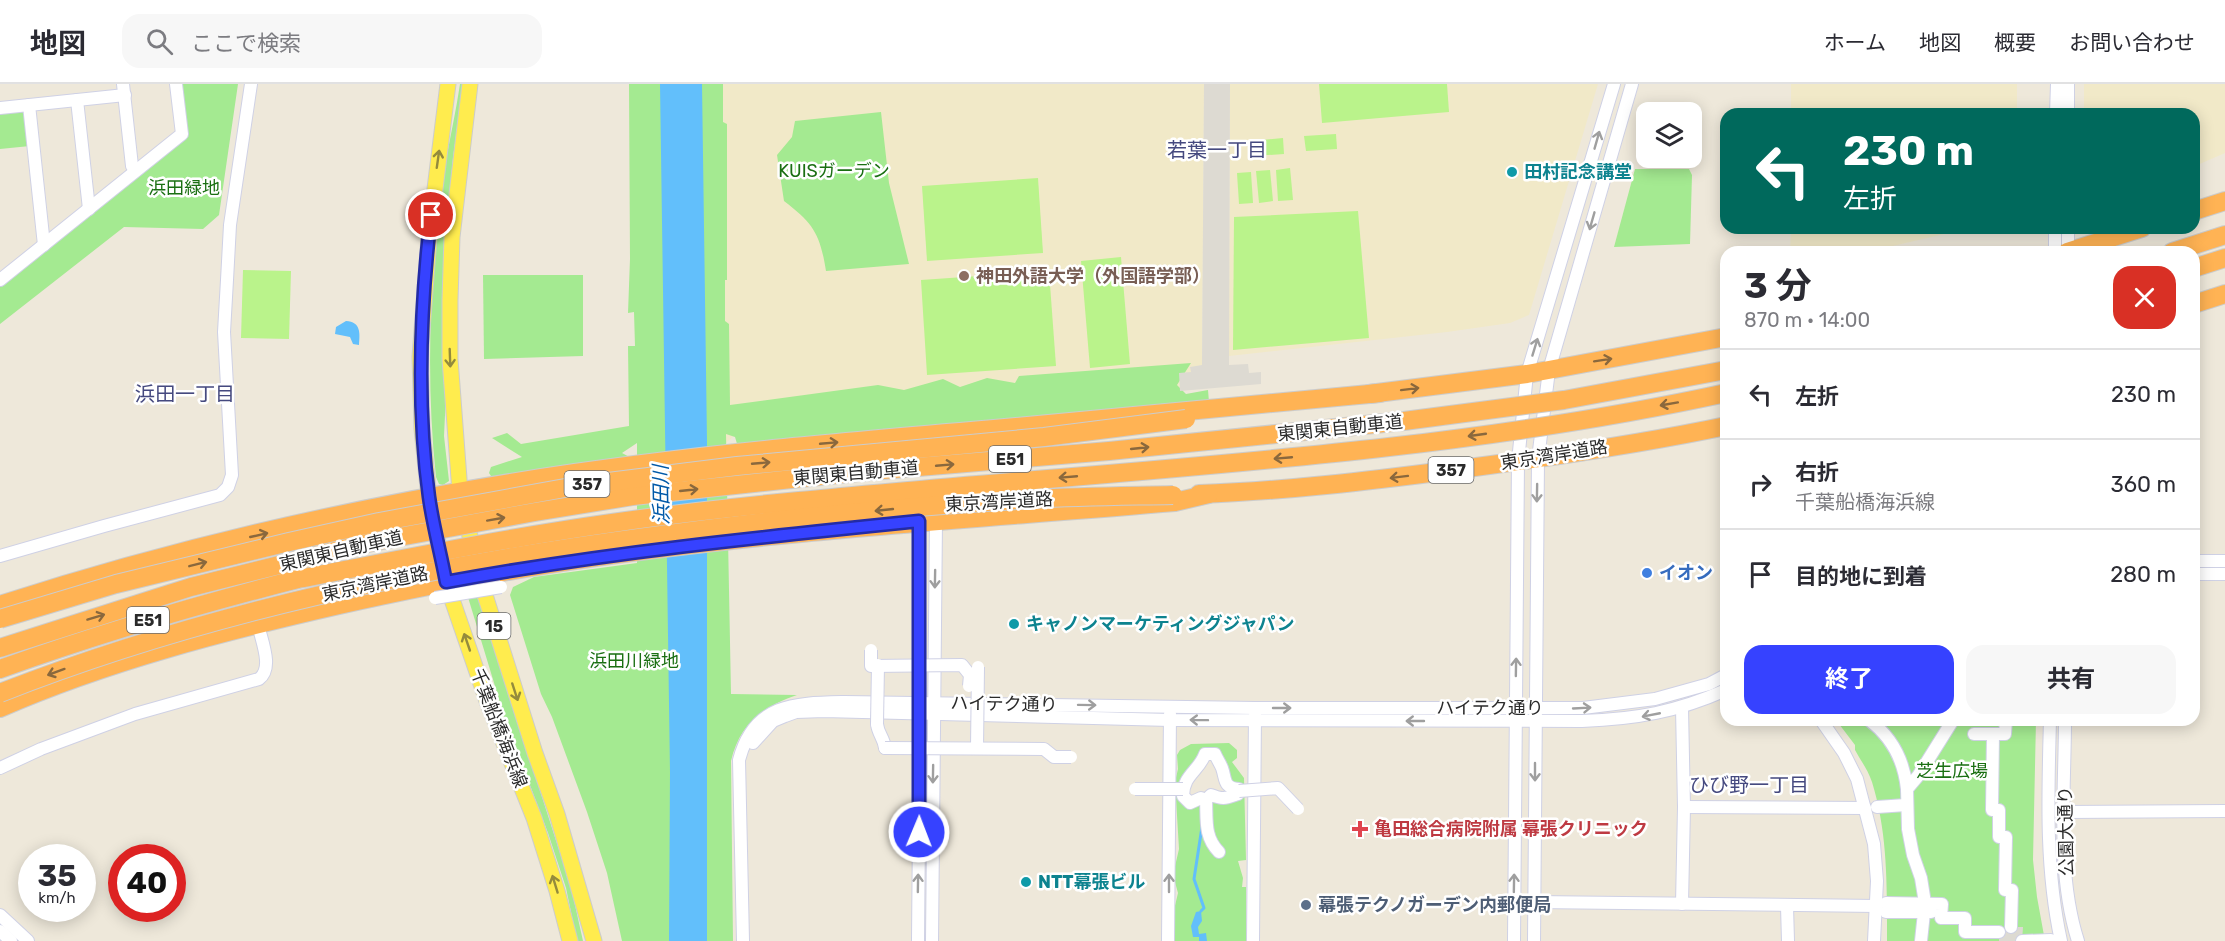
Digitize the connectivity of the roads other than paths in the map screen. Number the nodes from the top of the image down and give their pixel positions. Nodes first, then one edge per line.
1 (176, 84) edge
2 (250, 84) edge
3 (448, 84) edge
4 (470, 84) edge
5 (1614, 84) edge
6 (1632, 84) edge
7 (2057, 84) edge
8 (2068, 84) edge
9 (124, 89) edge
10 (77, 100) junction
11 (29, 105) junction
12 (0, 108) edge
13 (2056, 108) edge
14 (2068, 108) edge
15 (135, 171) junction
16 (2225, 201) edge
17 (89, 208) junction
18 (2200, 209) edge
19 (2123, 234) edge
20 (2225, 235) edge
21 (44, 244) junction
22 (2086, 246) edge
23 (2191, 246) edge
24 (2225, 258) edge
25 (2200, 266) edge
26 (0, 280) edge
27 (2225, 294) edge
28 (2200, 302) edge
29 (1720, 338) edge
30 (1549, 370) junction
31 (1720, 371) edge
32 (1527, 374) junction
33 (1380, 393) junction
34 (1720, 394) edge
35 (1720, 427) edge
36 (1720, 433) edge
37 (1649, 440) junction
38 (1538, 459) junction
39 (1518, 461) junction
40 (460, 492) junction
41 (1209, 494) junction
42 (429, 498) junction
43 (927, 521) junction
44 (0, 556) edge
45 (2200, 561) edge
46 (2225, 561) edge
47 (2200, 574) edge
48 (2225, 574) edge
49 (479, 576) junction
50 (446, 582) junction
51 (501, 587) dead end
52 (435, 598) dead end
53 (0, 605) edge
54 (0, 619) edge
55 (258, 624) junction
56 (0, 648) edge
57 (871, 650) dead end
58 (878, 665) junction
59 (0, 669) edge
60 (1720, 678) edge
61 (1720, 692) edge
62 (0, 693) edge
63 (1170, 707) junction
64 (0, 708) edge
65 (920, 708) junction
66 (934, 708) junction
67 (1255, 708) junction
68 (1682, 708) junction
69 (1516, 714) junction
70 (1535, 714) junction
71 (1170, 720) junction
72 (1255, 721) junction
73 (1825, 726) edge
74 (1876, 726) edge
75 (1949, 726) edge
76 (2003, 726) edge
77 (2014, 726) edge
78 (2050, 726) edge
79 (2066, 726) edge
80 (1974, 734) dead end
81 (2000, 734) junction
82 (977, 748) junction
83 (1071, 757) dead end
84 (0, 768) edge
85 (1135, 789) dead end
86 (1183, 789) junction
87 (1907, 789) junction
88 (1239, 791) junction
89 (1206, 800) junction
90 (1906, 805) junction
91 (1684, 807) junction
92 (1871, 807) junction
93 (1298, 809) dead end
94 (2065, 812) junction
95 (2225, 812) edge
96 (1219, 852) dead end
97 (1534, 902) junction
98 (1682, 904) junction
99 (1787, 906) junction
100 (1925, 908) junction
101 (1881, 909) junction
102 (0, 915) edge
103 (2015, 927) dead end
104 (0, 930) edge
105 (1999, 932) dead end
106 (2051, 940) edge
107 (11, 941) edge
108 (28, 941) edge
109 (570, 941) edge
110 (594, 941) edge
111 (743, 941) edge
112 (918, 941) edge
113 (932, 941) edge
114 (1168, 941) edge
115 (1253, 941) edge
116 (1514, 941) edge
117 (1534, 941) edge
118 (1788, 941) edge
119 (1874, 941) edge
120 (1881, 941) edge
121 (1921, 941) edge
122 (2022, 941) edge
123 (2061, 941) edge
124 (2078, 941) edge

1 - 15 street
2 - 44 street
42 -> 3 main road, 千葉船橋海浜線 / 15
4 -> 40 main road, 千葉船橋海浜線 / 15
32 -> 5 street
6 -> 30 street
7 - 13 street
8 - 14 street
9 - 10 street
9 - 15 street
10 - 11 street
10 - 17 street
11 - 12 street
11 - 21 street
15 - 17 street
16 - 18 highway
17 - 21 street
19 - 22 highway
20 - 23 highway
21 - 26 street
24 - 25 highway
27 - 28 highway
30 -> 29 highway, 357
30 - 32 highway, 357
30 - 38 street
56 -> 31 highway, 東関東自動車道 / E51, bridge
33 -> 32 highway, 357
32 - 39 street
40 -> 33 highway
54 -> 33 highway, 357, bridge
34 -> 59 highway, 東関東自動車道 / E51, bridge
35 - 37 highway, 東京湾岸道路 / 357
36 - 37 highway
37 - 38 highway, 東京湾岸道路 / 357
38 - 39 highway, 東京湾岸道路 / 357
38 -> 70 street
39 -> 41 highway, 東京湾岸道路 / 357
69 -> 39 street
40 - 42 highway
40 - 49 main road, 千葉船橋海浜線 / 15
41 - 43 highway, 357
41 -> 62 highway, 東京湾岸道路 / 357, bridge
42 - 50 main road, 千葉船橋海浜線 / 15
53 -> 42 highway
43 - 49 highway, 357
43 - 65 street
43 -> 66 street
45 - 46 street
47 - 48 street
49 - 50 highway, 357
49 -> 110 main road, 千葉船橋海浜線 / 15
50 - 55 highway, 357
109 -> 50 main road, 千葉船橋海浜線 / 15
51 - 52 street, bridge
55 - 64 highway, 357
55 - 84 street
57 - 58 street, bridge
58 - 82 street, bridge
58 - 82 street, bridge
70 -> 60 street, ハイテク通り
61 - 68 street, ハイテク通り
66 -> 63 street, ハイテク通り
63 - 67 street, ハイテク通り
63 - 71 street
65 - 66 street, ハイテク通り
65 - 111 street, ハイテク通り
112 -> 65 street
66 - 71 street, ハイテク通り
66 -> 113 street
67 -> 69 street, ハイテク通り
67 - 72 street
68 -> 70 street, ハイテク通り
68 - 91 street
69 - 70 street, ハイテク通り
69 -> 72 street, ハイテク通り
116 -> 69 street
70 -> 97 street
72 -> 71 street, ハイテク通り
114 -> 71 street
72 - 115 street
73 - 92 street
74 - 87 street
75 - 87 street
76 - 81 street
77 - 81 street
78 - 123 street, 公園大通り
79 - 94 street, 公園大通り
80 - 81 street
81 - 103 street
82 - 83 street, bridge
85 - 86 street, bridge
86 - 88 street
86 - 89 street
87 - 90 street
88 - 89 street
88 - 93 street, bridge
89 - 96 street
90 - 92 street
90 - 100 street
91 - 92 street
91 - 98 street
92 - 101 street
94 - 95 street
94 - 124 street, 公園大通り
97 - 98 street
97 - 117 street
98 - 99 street
99 - 101 street
99 - 118 street
100 - 101 street
100 - 105 street
100 - 121 street
101 - 119 street
101 - 120 street
102 - 108 street
104 - 107 street
106 - 122 street

